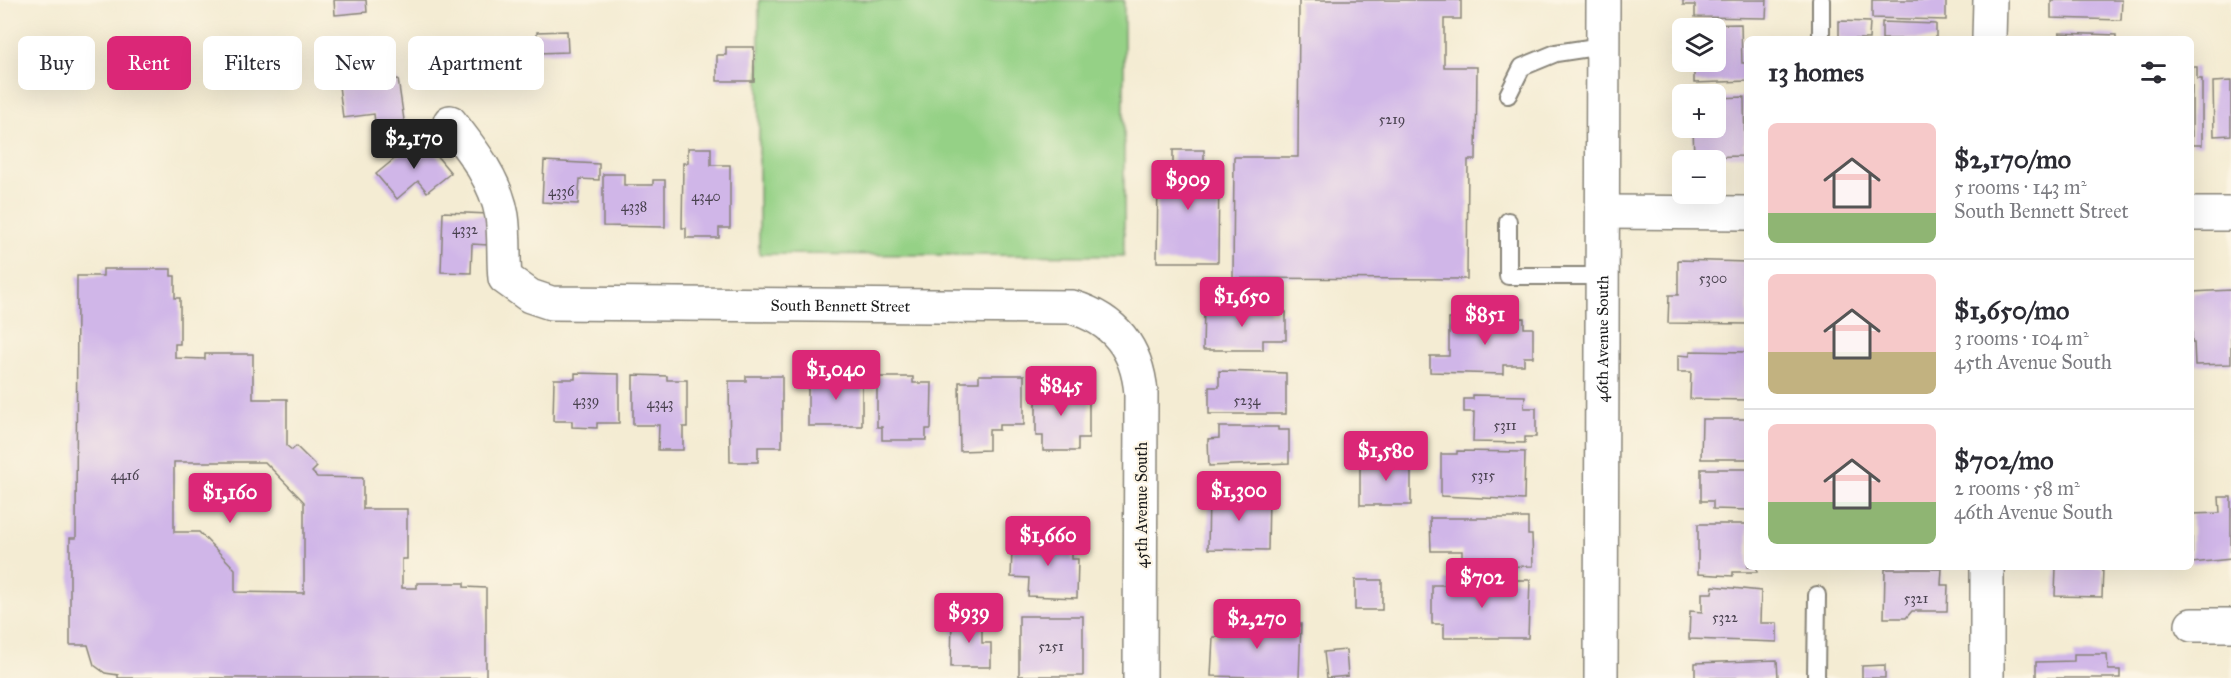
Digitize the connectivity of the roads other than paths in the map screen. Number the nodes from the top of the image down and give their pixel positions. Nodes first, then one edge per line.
1 (1603, 0) edge
2 (1821, 0) edge
3 (1989, 0) edge
4 (1821, 36) edge
5 (1989, 36) edge
6 (1602, 46) junction
7 (1508, 95) dead end
8 (450, 123) dead end
9 (1603, 212) junction
10 (1744, 213) edge
11 (2194, 214) edge
12 (2231, 214) edge
13 (1508, 221) dead end
14 (1604, 276) junction
15 (1122, 336) joint
16 (1987, 570) edge
17 (1817, 595) dead end
18 (2231, 625) edge
19 (2192, 626) dead end
20 (1140, 678) edge
21 (1601, 678) edge
22 (1816, 678) edge
23 (1987, 678) edge

1 - 6 street, 46th Avenue South
2 - 4 lane
3 - 5 street
6 - 7 lane
6 - 9 street, 46th Avenue South
8 - 15 street, South Bennett Street
9 - 10 street
9 - 14 street, 46th Avenue South
11 - 12 street
13 - 14 lane
14 - 21 street, 46th Avenue South
15 - 20 street, 45th Avenue South
16 - 23 street
17 - 22 lane
18 - 19 street

